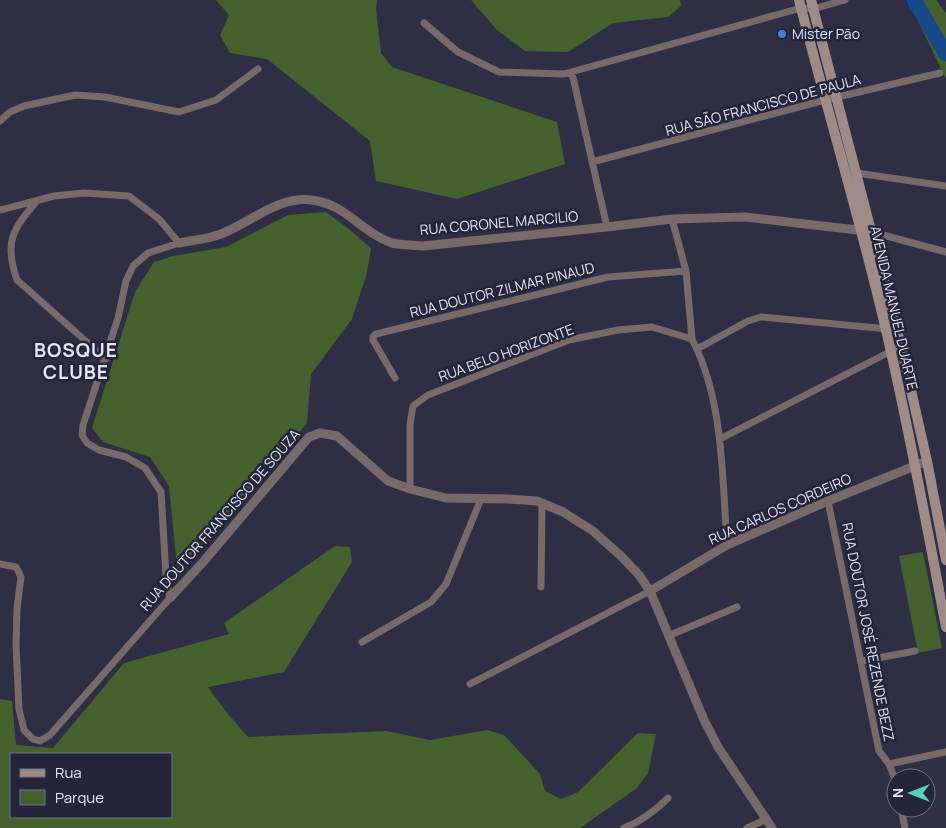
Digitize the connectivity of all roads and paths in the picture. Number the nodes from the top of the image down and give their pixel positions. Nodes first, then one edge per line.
1 (845, 0) edge
2 (800, 4) edge
3 (812, 4) edge
4 (424, 23) dead end
5 (258, 68) dead end
6 (572, 73) junction
7 (940, 73) dead end
8 (837, 98) junction
9 (825, 100) junction
10 (0, 121) edge
11 (592, 162) junction
12 (856, 173) junction
13 (946, 186) edge
14 (37, 201) junction
15 (0, 210) edge
16 (672, 219) junction
17 (607, 227) junction
18 (866, 231) junction
19 (180, 242) junction
20 (946, 252) edge
21 (686, 271) junction
22 (886, 328) junction
23 (897, 330) junction
24 (692, 339) junction
25 (901, 346) junction
26 (697, 349) junction
27 (891, 351) junction
28 (106, 359) junction
29 (395, 378) dead end
30 (720, 439) junction
31 (927, 461) junction
32 (916, 466) junction
33 (410, 489) junction
34 (481, 499) junction
35 (828, 501) junction
36 (542, 504) junction
37 (727, 545) junction
38 (946, 560) edge
39 (0, 564) edge
40 (541, 587) dead end
41 (650, 591) junction
42 (170, 598) junction
43 (736, 607) dead end
44 (946, 627) edge
45 (668, 636) junction
46 (362, 642) dead end
47 (915, 651) dead end
48 (862, 661) junction
49 (470, 684) dead end
50 (946, 752) edge
51 (889, 764) junction
52 (891, 768) edge
53 (668, 798) dead end
54 (767, 819) junction
55 (624, 828) edge
56 (747, 828) edge
57 (772, 828) edge

1 - 3 street
2 - 3 street
2 - 6 street
2 - 9 main road, AVENIDA MANUEL DUARTE
3 - 8 main road, AVENIDA MANUEL DUARTE
4 - 6 street
5 - 10 street
6 - 11 street
7 - 8 street, RUA SÃO FRANCISCO DE PAULA
8 - 9 street, RUA SÃO FRANCISCO DE PAULA
8 - 12 main road, AVENIDA MANUEL DUARTE
9 - 11 street, RUA SÃO FRANCISCO DE PAULA
9 - 18 main road, AVENIDA MANUEL DUARTE
11 - 17 street
12 - 13 street
12 - 18 main road, AVENIDA MANUEL DUARTE
14 - 15 street
14 - 19 street
14 - 28 street
16 - 17 street, RUA CORONEL MARCILIO
16 - 18 street, RUA CORONEL MARCILIO
16 - 21 street
17 - 19 street, RUA CORONEL MARCILIO
18 - 20 street, RUA CORONEL MARCILIO
18 - 22 main road, AVENIDA MANUEL DUARTE
18 - 23 main road, AVENIDA MANUEL DUARTE
19 - 28 street, RUA CORONEL MARCILIO
21 - 24 street
21 - 29 street, RUA DOUTOR ZILMAR PINAUD
22 - 23 street
22 - 26 street
22 - 27 main road, AVENIDA MANUEL DUARTE
23 - 25 main road, AVENIDA MANUEL DUARTE
24 - 26 street
24 - 33 street, RUA BELO HORIZONTE
25 - 27 street
25 - 31 main road, AVENIDA MANUEL DUARTE
26 - 30 street
27 - 30 street
27 - 32 main road, AVENIDA MANUEL DUARTE
28 - 42 street, RUA CORONEL MARCILIO
30 - 37 street
31 - 32 street, RUA CARLOS CORDEIRO
31 - 38 main road, AVENIDA MANUEL DUARTE
32 - 35 street, RUA CARLOS CORDEIRO
32 - 44 main road, AVENIDA MANUEL DUARTE
33 - 34 street, RUA DOUTOR FRANCISCO DE SOUZA
33 - 42 street, RUA DOUTOR FRANCISCO DE SOUZA
34 - 36 street, RUA DOUTOR FRANCISCO DE SOUZA
34 - 46 street
35 - 37 street, RUA CARLOS CORDEIRO
35 - 48 street, RUA DOUTOR JOSÉ REZENDE BEZZ
36 - 40 street
36 - 41 street, RUA DOUTOR FRANCISCO DE SOUZA
37 - 41 street, RUA CARLOS CORDEIRO
39 - 42 street, RUA DOUTOR FRANCISCO DE SOUZA
41 - 45 street, RUA DOUTOR FRANCISCO DE SOUZA
41 - 49 street
43 - 45 street
45 - 54 street, RUA DOUTOR FRANCISCO DE SOUZA
47 - 48 street
48 - 51 street, RUA DOUTOR JOSÉ REZENDE BEZZ
50 - 51 street
51 - 52 street, RUA DOUTOR JOSÉ REZENDE BEZZ
53 - 55 street
54 - 56 street
54 - 57 street, RUA DOUTOR FRANCISCO DE SOUZA

